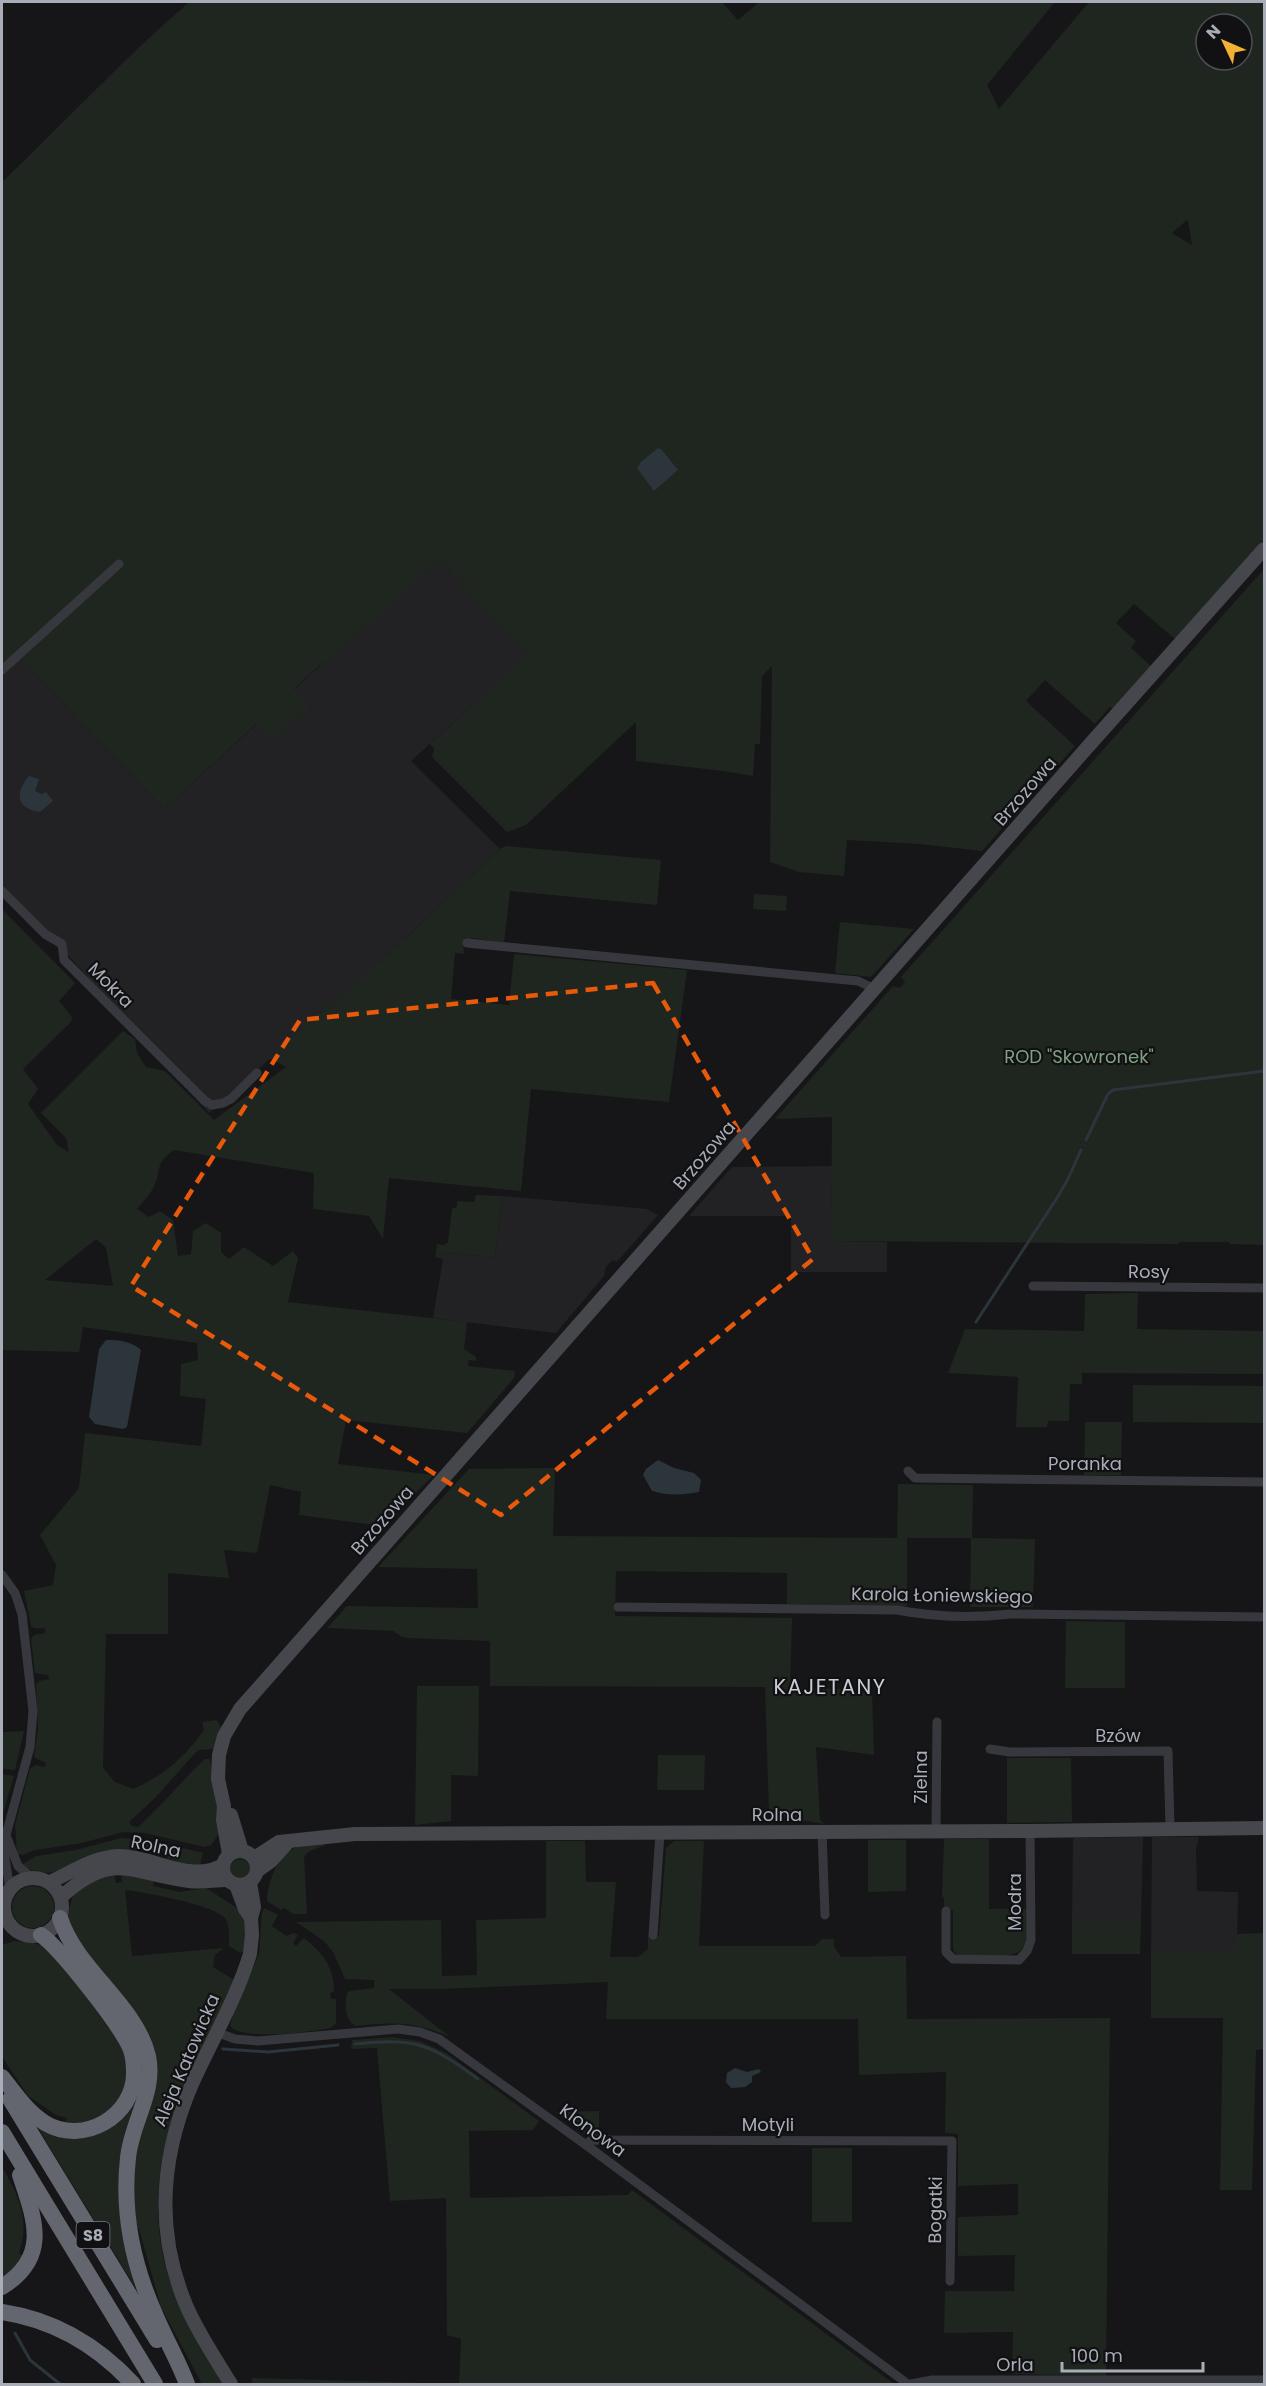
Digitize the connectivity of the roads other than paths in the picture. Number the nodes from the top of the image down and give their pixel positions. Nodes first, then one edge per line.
1 (1264, 549) edge
2 (119, 564) dead end
3 (2, 670) edge
4 (2, 891) edge
5 (467, 944) dead end
6 (875, 989) junction
7 (257, 1073) dead end
8 (1033, 1286) dead end
9 (1264, 1288) edge
10 (908, 1471) dead end
11 (1264, 1482) edge
12 (2, 1575) edge
13 (618, 1607) dead end
14 (1264, 1617) edge
15 (937, 1722) dead end
16 (990, 1749) dead end
17 (1170, 1828) junction
18 (1264, 1828) edge
19 (1030, 1831) junction
20 (822, 1832) junction
21 (936, 1832) junction
22 (660, 1833) junction
23 (7, 1838) junction
24 (242, 1863) junction
25 (31, 1877) junction
26 (50, 1882) junction
27 (231, 1882) junction
28 (10, 1889) junction
29 (61, 1897) junction
30 (3, 1910) edge
31 (946, 1911) dead end
32 (825, 1915) dead end
33 (60, 1918) junction
34 (251, 1918) junction
35 (17, 1931) junction
36 (41, 1935) junction
37 (653, 1935) dead end
38 (2, 1938) edge
39 (216, 2032) junction
40 (2, 2077) edge
41 (2, 2085) edge
42 (2, 2132) edge
43 (952, 2141) joint
44 (586, 2145) junction
45 (12, 2149) junction
46 (950, 2281) dead end
47 (2, 2287) edge
48 (2, 2312) edge
49 (1264, 2380) edge
50 (133, 2385) edge
51 (155, 2385) edge
52 (186, 2385) edge
53 (231, 2385) edge
54 (909, 2385) edge

1 - 6 street, Brzozowa
2 - 3 street
4 - 7 street, Mokra
5 - 6 street
6 - 24 street, Brzozowa
8 - 9 street, Rosy
10 - 11 street, Poranka
12 - 23 street
13 - 14 street, Karola Łoniewskiego
15 - 21 street, Zielna
16 - 17 street, Bzów
17 - 18 street, Rolna
17 - 19 street, Rolna
19 - 21 street, Rolna
19 - 31 street, Modra
20 - 21 street, Rolna
20 - 22 street, Rolna
20 - 32 street
22 - 24 street, Rolna
22 - 37 street
23 - 25 street
23 - 28 street
24 - 26 street, Rolna
24 - 27 street, Rolna
24 - 27 street
24 - 34 street, Aleja Katowicka
25 - 26 street
25 - 28 street
26 - 29 street
27 - 29 street, Rolna
27 - 34 street, Aleja Katowicka
28 - 30 street
29 - 33 street
30 - 35 street
33 - 36 street
33 - 52 highway
34 - 39 street, Aleja Katowicka
35 - 36 street
35 - 38 street
36 - 40 highway
39 - 44 street, Klonowa
39 - 53 street, Aleja Katowicka
41 - 52 highway, S8
42 - 45 highway, S8
43 - 44 street, Motyli
43 - 46 street, Bogatki
44 - 54 street, Klonowa
45 - 47 highway
45 - 51 highway, S8
48 - 50 highway
49 - 54 street, Orla

